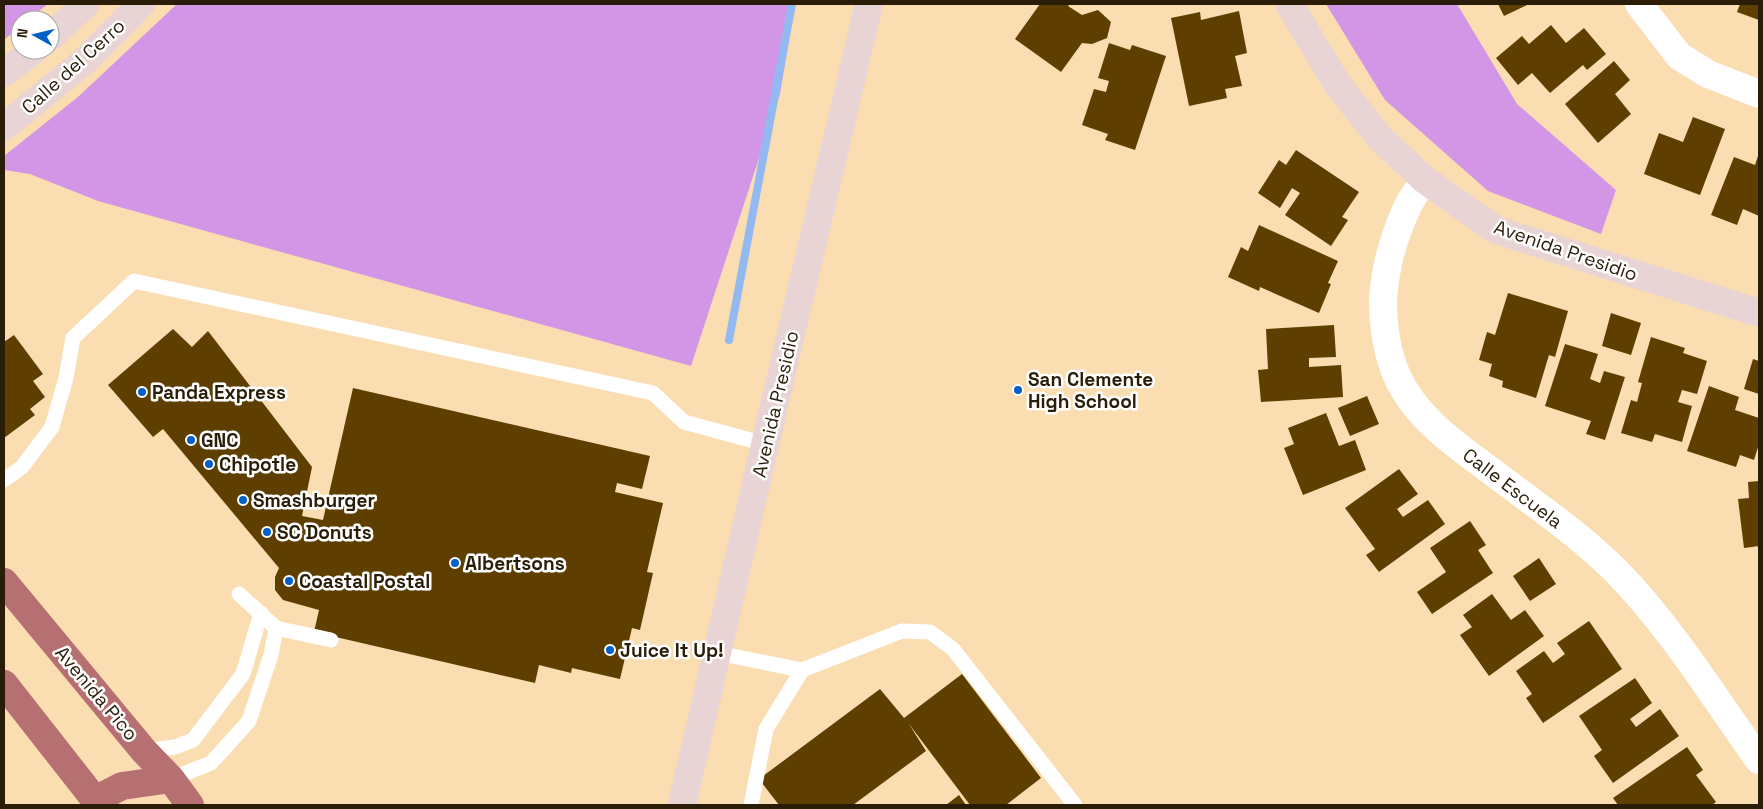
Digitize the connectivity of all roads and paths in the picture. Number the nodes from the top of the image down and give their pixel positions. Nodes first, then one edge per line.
1 (86, 4) edge
2 (141, 4) edge
3 (869, 4) edge
4 (1288, 4) edge
5 (1639, 4) edge
6 (60, 28) edge
7 (21, 60) edge
8 (4, 73) edge
9 (1759, 94) edge
10 (4, 127) edge
11 (1425, 180) junction
12 (1759, 313) edge
13 (765, 444) junction
14 (4, 480) edge
15 (4, 582) edge
16 (239, 594) dead end
17 (261, 613) junction
18 (276, 628) junction
19 (332, 640) dead end
20 (717, 653) junction
21 (802, 670) junction
22 (4, 684) edge
23 (144, 750) junction
24 (1759, 760) edge
25 (170, 779) junction
26 (97, 803) edge
27 (190, 805) edge
28 (682, 805) edge
29 (751, 805) edge
30 (1075, 805) edge

1 - 6 street, Calle del Cerro
2 - 10 street, Calle del Cerro
3 - 13 street, Avenida Presidio
4 - 11 street, Avenida Presidio
5 - 9 street
7 - 8 street, Calle del Cerro
11 - 12 street, Avenida Presidio
11 - 24 street, Calle Escuela
13 - 14 lane
13 - 20 street, Avenida Presidio
15 - 23 highway, Avenida Pico
16 - 17 lane
17 - 18 lane
17 - 23 lane
18 - 19 lane
18 - 25 lane
20 - 21 lane
20 - 28 street, Avenida Presidio
21 - 29 lane
21 - 30 lane
22 - 26 highway
23 - 25 highway, Avenida Pico
25 - 26 highway
25 - 27 highway, Avenida Pico

